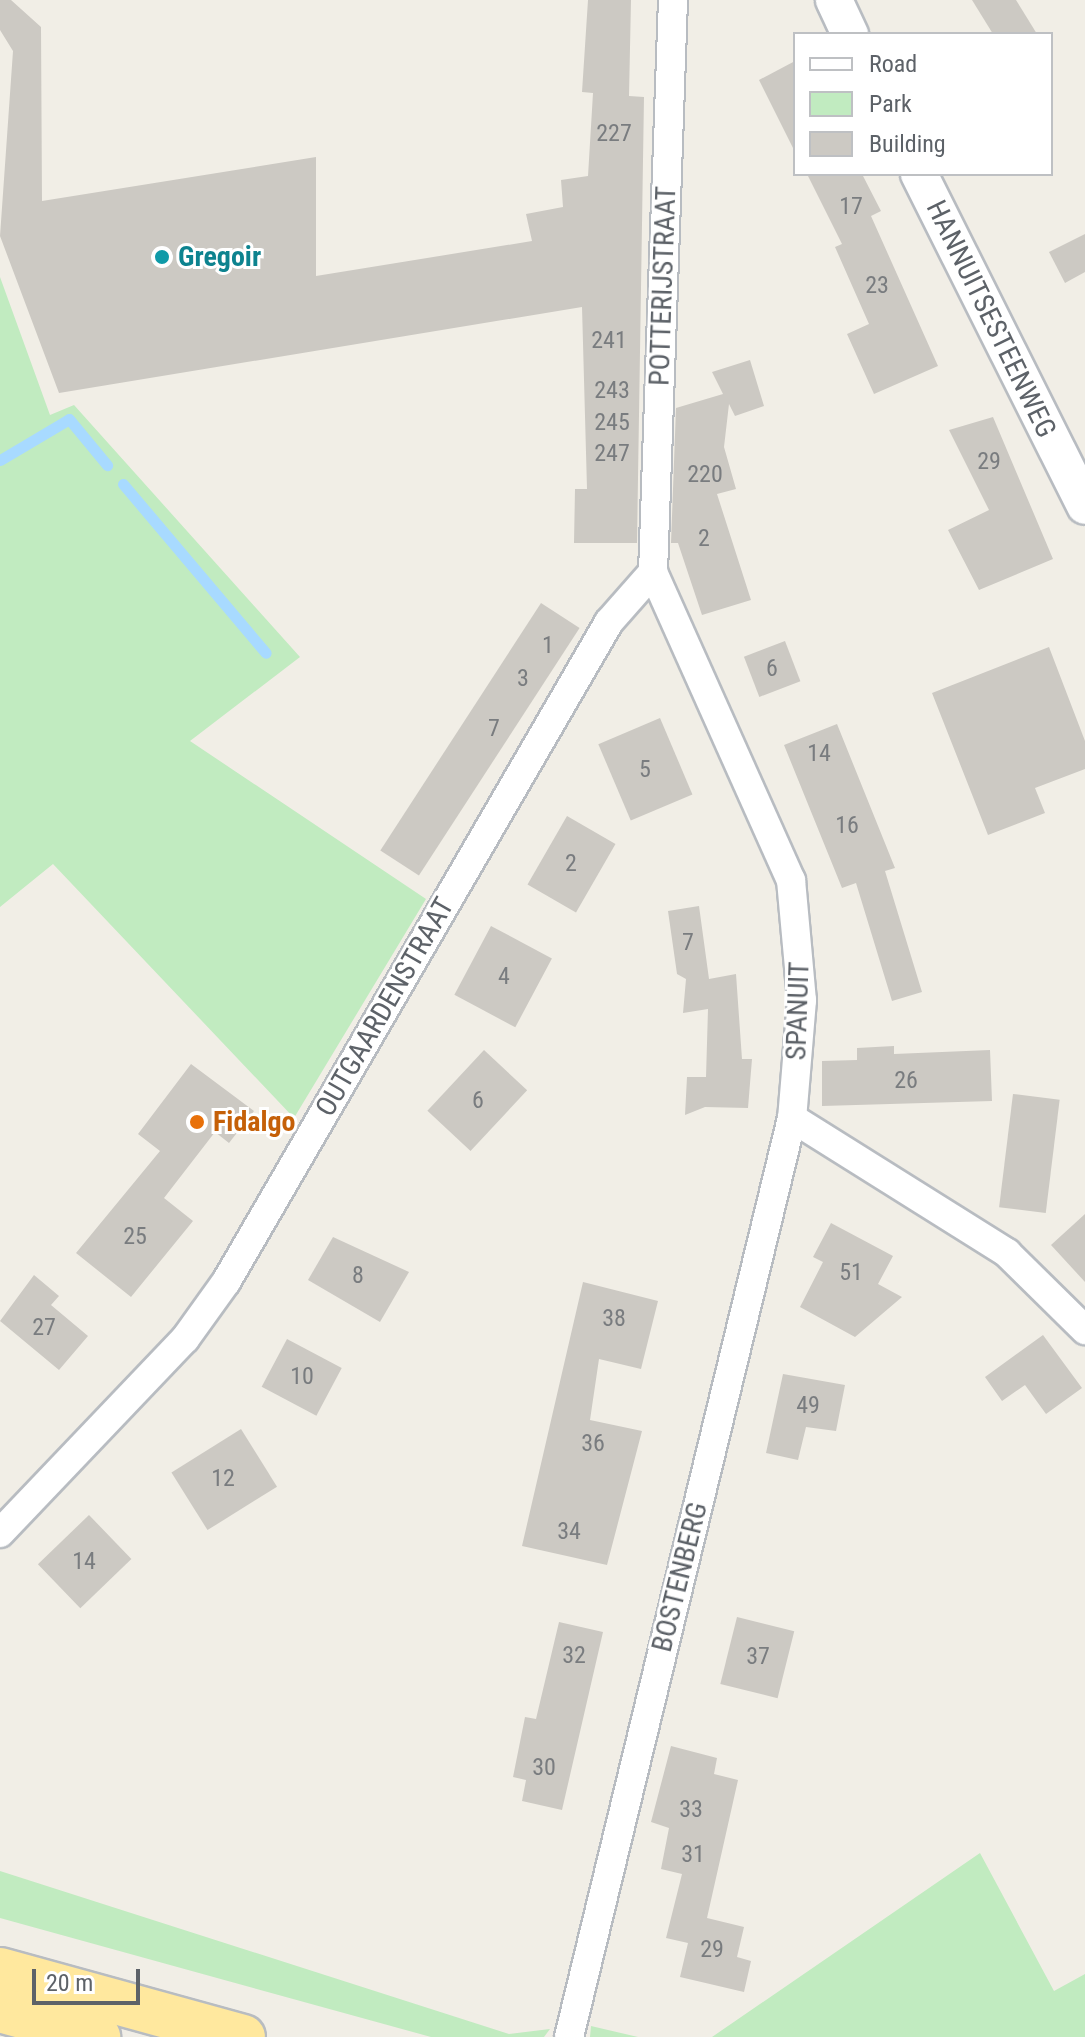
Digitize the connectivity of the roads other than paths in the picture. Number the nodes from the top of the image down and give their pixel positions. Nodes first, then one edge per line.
1 (673, 0) edge
2 (834, 0) edge
3 (849, 32) edge
4 (920, 176) edge
5 (1085, 506) edge
6 (653, 572) junction
7 (792, 1118) junction
8 (1085, 1330) edge
9 (0, 1533) edge
10 (0, 1970) edge
11 (0, 2010) edge
12 (98, 2037) edge
13 (243, 2037) edge
14 (569, 2037) edge

1 - 6 street, POTTERIJSTRAAT
2 - 3 street
4 - 5 street, HANNUITSESTEENWEG
6 - 7 street, SPANUIT
6 - 9 street, OUTGAARDENSTRAAT
7 - 8 street
7 - 14 street, BOSTENBERG
10 - 13 highway
11 - 12 highway

